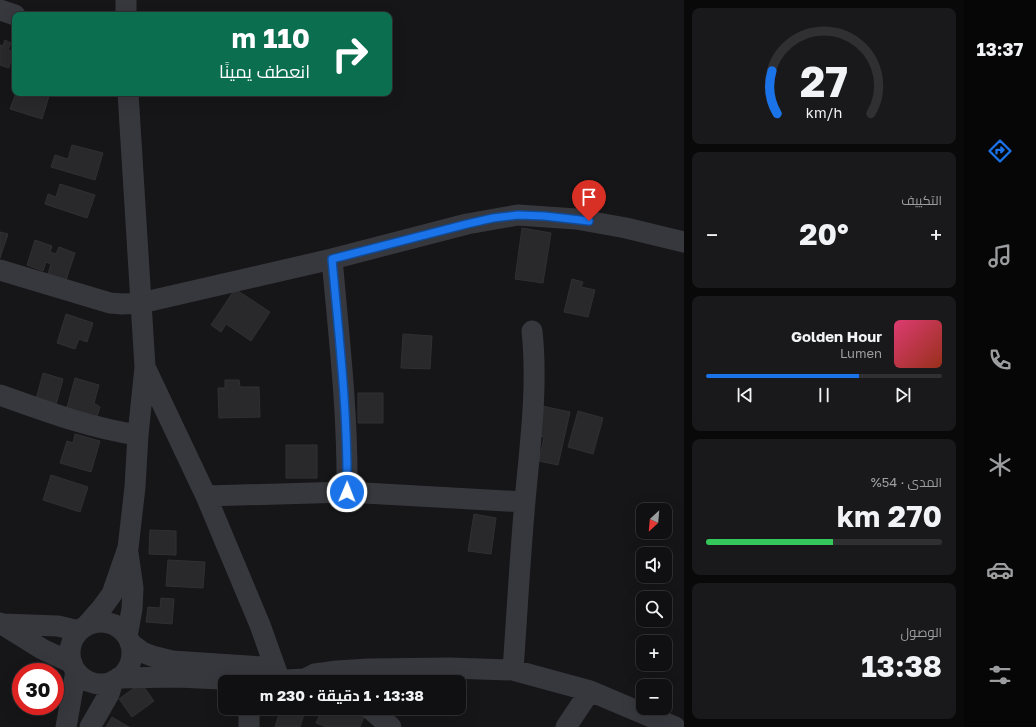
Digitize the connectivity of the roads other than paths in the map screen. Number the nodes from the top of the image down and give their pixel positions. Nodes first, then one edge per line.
1 (126, 0) edge
2 (0, 10) edge
3 (126, 12) edge
4 (12, 14) edge
5 (128, 96) edge
6 (684, 242) edge
7 (332, 259) junction
8 (0, 270) edge
9 (141, 303) junction
10 (532, 331) dead end
11 (145, 367) junction
12 (0, 395) edge
13 (138, 435) junction
14 (347, 492) junction
15 (206, 496) junction
16 (525, 502) junction
17 (128, 548) junction
18 (1, 623) edge
19 (82, 628) junction
20 (128, 639) junction
21 (74, 667) junction
22 (513, 670) junction
23 (278, 674) junction
24 (274, 675) edge
25 (328, 675) edge
26 (348, 675) edge
27 (218, 679) edge
28 (116, 680) junction
29 (590, 691) junction
30 (249, 715) edge
31 (377, 715) edge
32 (66, 727) edge
33 (90, 727) edge
34 (249, 727) edge
35 (391, 727) edge
36 (566, 727) edge
37 (675, 727) edge

1 - 3 street
2 - 4 street
5 - 9 street
6 - 7 street
7 - 9 street
7 - 14 street
8 - 9 street
9 - 11 street
10 - 16 street
11 - 13 street
11 - 15 street
12 - 13 street
13 - 17 street
14 - 15 street
14 - 16 street
15 - 23 street
16 - 22 street
17 - 19 street
17 - 20 street
18 - 19 street
18 - 21 street
19 - 20 street
19 - 21 street
20 - 23 street
20 - 28 street
21 - 28 street
21 - 32 street
22 - 26 street
22 - 29 street
23 - 24 street
23 - 25 street
27 - 28 street
28 - 33 street
29 - 36 street
29 - 37 street
30 - 34 street
31 - 35 street

